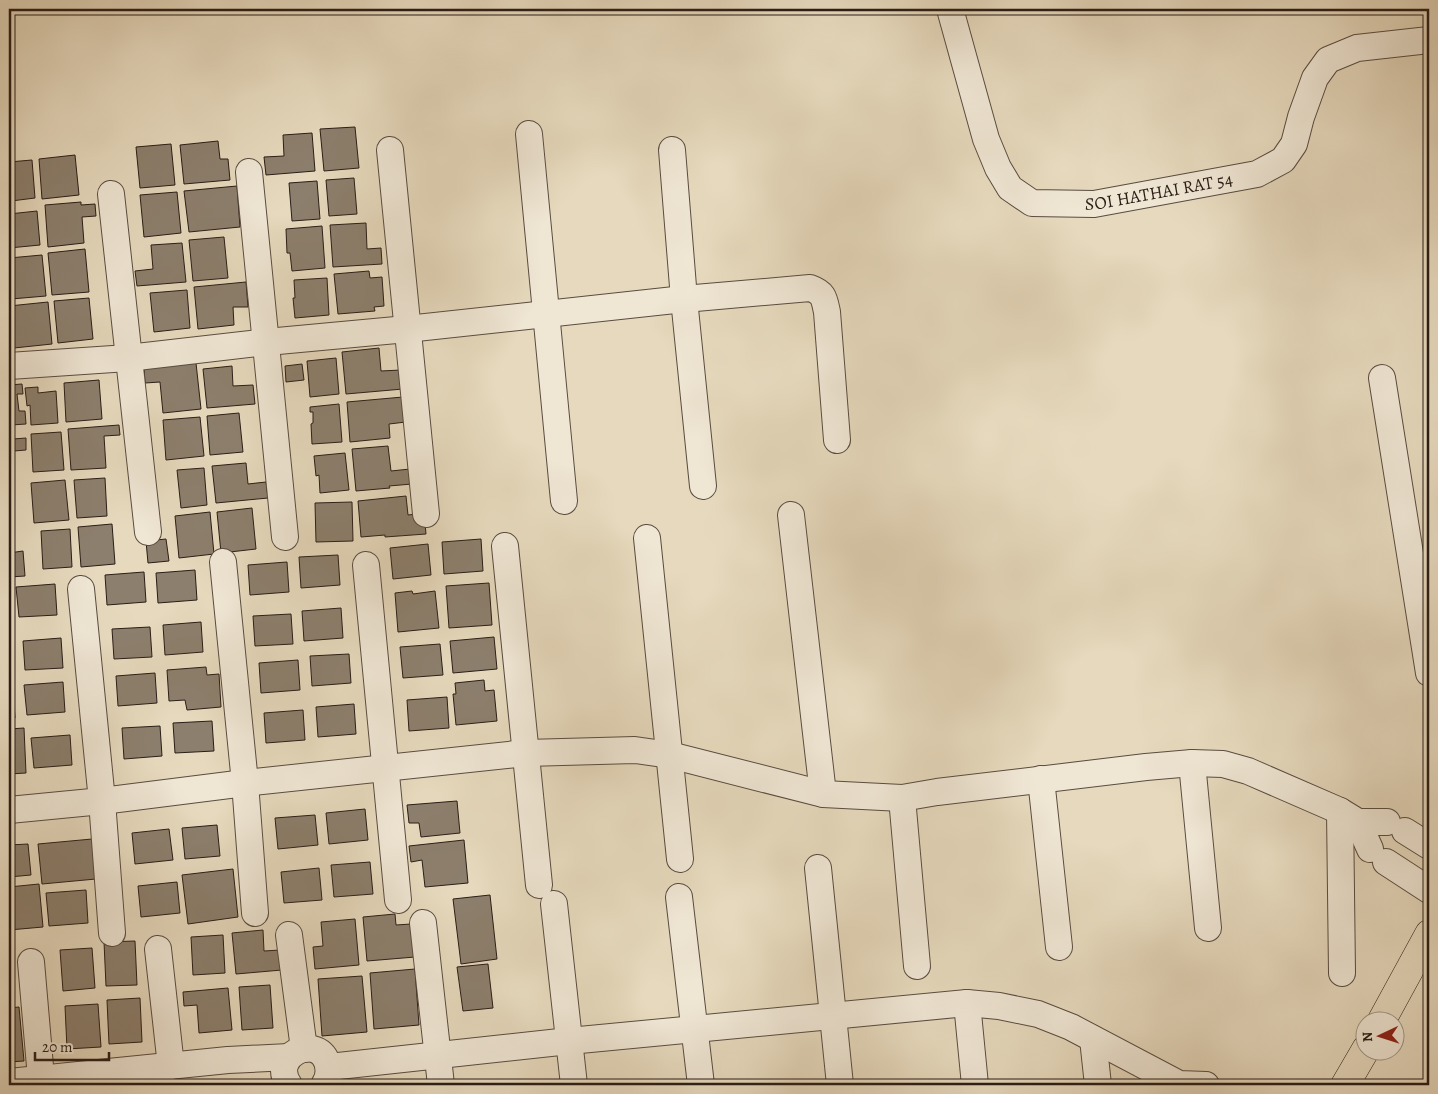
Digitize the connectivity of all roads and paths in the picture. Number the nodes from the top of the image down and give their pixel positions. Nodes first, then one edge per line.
1 (950, 9) edge
2 (1429, 40) edge
3 (529, 134) dead end
4 (390, 150) dead end
5 (672, 150) dead end
6 (249, 172) dead end
7 (111, 194) dead end
8 (684, 299) junction
9 (547, 314) junction
10 (407, 329) junction
11 (267, 342) junction
12 (128, 358) junction
13 (9, 366) edge
14 (1382, 378) dead end
15 (837, 440) dead end
16 (703, 486) dead end
17 (564, 501) dead end
18 (426, 514) dead end
19 (790, 515) dead end
20 (148, 532) dead end
21 (286, 537) dead end
22 (647, 538) dead end
23 (505, 546) dead end
24 (222, 562) dead end
25 (366, 565) dead end
26 (81, 589) dead end
27 (1429, 673) edge
28 (526, 753) junction
29 (670, 754) junction
30 (1192, 763) junction
31 (386, 768) junction
32 (1041, 779) junction
33 (245, 783) junction
34 (823, 794) junction
35 (902, 798) junction
36 (102, 801) junction
37 (9, 810) edge
38 (1349, 817) junction
39 (1429, 846) edge
40 (680, 859) dead end
41 (818, 868) dead end
42 (1429, 890) edge
43 (679, 897) dead end
44 (398, 900) dead end
45 (255, 913) dead end
46 (423, 923) dead end
47 (1208, 928) dead end
48 (112, 933) dead end
49 (1429, 934) edge
50 (289, 935) dead end
51 (1059, 947) dead end
52 (158, 949) dead end
53 (31, 962) dead end
54 (917, 966) dead end
55 (1342, 973) dead end
56 (967, 1003) junction
57 (1386, 1012) edge
58 (833, 1017) junction
59 (695, 1030) junction
60 (1093, 1039) junction
61 (569, 1041) junction
62 (296, 1053) junction
63 (437, 1055) junction
64 (1358, 1062) edge
65 (171, 1066) junction
66 (326, 1076) edge
67 (41, 1078) junction
68 (9, 1082) edge
69 (288, 1085) edge
70 (440, 1085) edge
71 (574, 1085) edge
72 (701, 1085) edge
73 (840, 1085) edge
74 (975, 1085) edge
75 (1098, 1085) edge
76 (1180, 1085) edge
77 (1206, 1085) edge
78 (1345, 1085) edge

1 - 2 street, SOI HATHAI RAT 54
3 - 9 street
4 - 10 street
5 - 8 street
6 - 11 street
7 - 12 street
8 - 9 street
8 - 15 street
8 - 16 street
9 - 10 street
9 - 17 street
10 - 11 street
10 - 18 street
11 - 12 street
11 - 21 street
12 - 13 street
12 - 20 street
14 - 27 street
19 - 34 street
22 - 29 street
23 - 28 street
24 - 33 street
25 - 31 street
26 - 36 street
28 - 29 street
28 - 31 street
28 - 61 street
29 - 34 street
29 - 40 street
30 - 32 street
30 - 38 street
30 - 47 street
31 - 33 street
31 - 44 street
32 - 35 street
32 - 51 street
33 - 36 street
33 - 45 street
34 - 35 street
35 - 54 street
36 - 37 street
36 - 48 street
38 - 39 street
38 - 42 street
38 - 55 street
41 - 58 street
43 - 59 street
46 - 63 street
49 - 57 main road
50 - 62 street
52 - 65 street
53 - 67 street
56 - 58 street
56 - 60 street
56 - 74 street
58 - 59 street
58 - 73 street
59 - 61 street
59 - 72 street
60 - 75 street
60 - 76 street
61 - 63 street
61 - 71 street
62 - 65 street
62 - 66 street
62 - 69 street
63 - 66 street
63 - 70 street
64 - 78 main road
65 - 67 street
67 - 68 street
76 - 77 street

